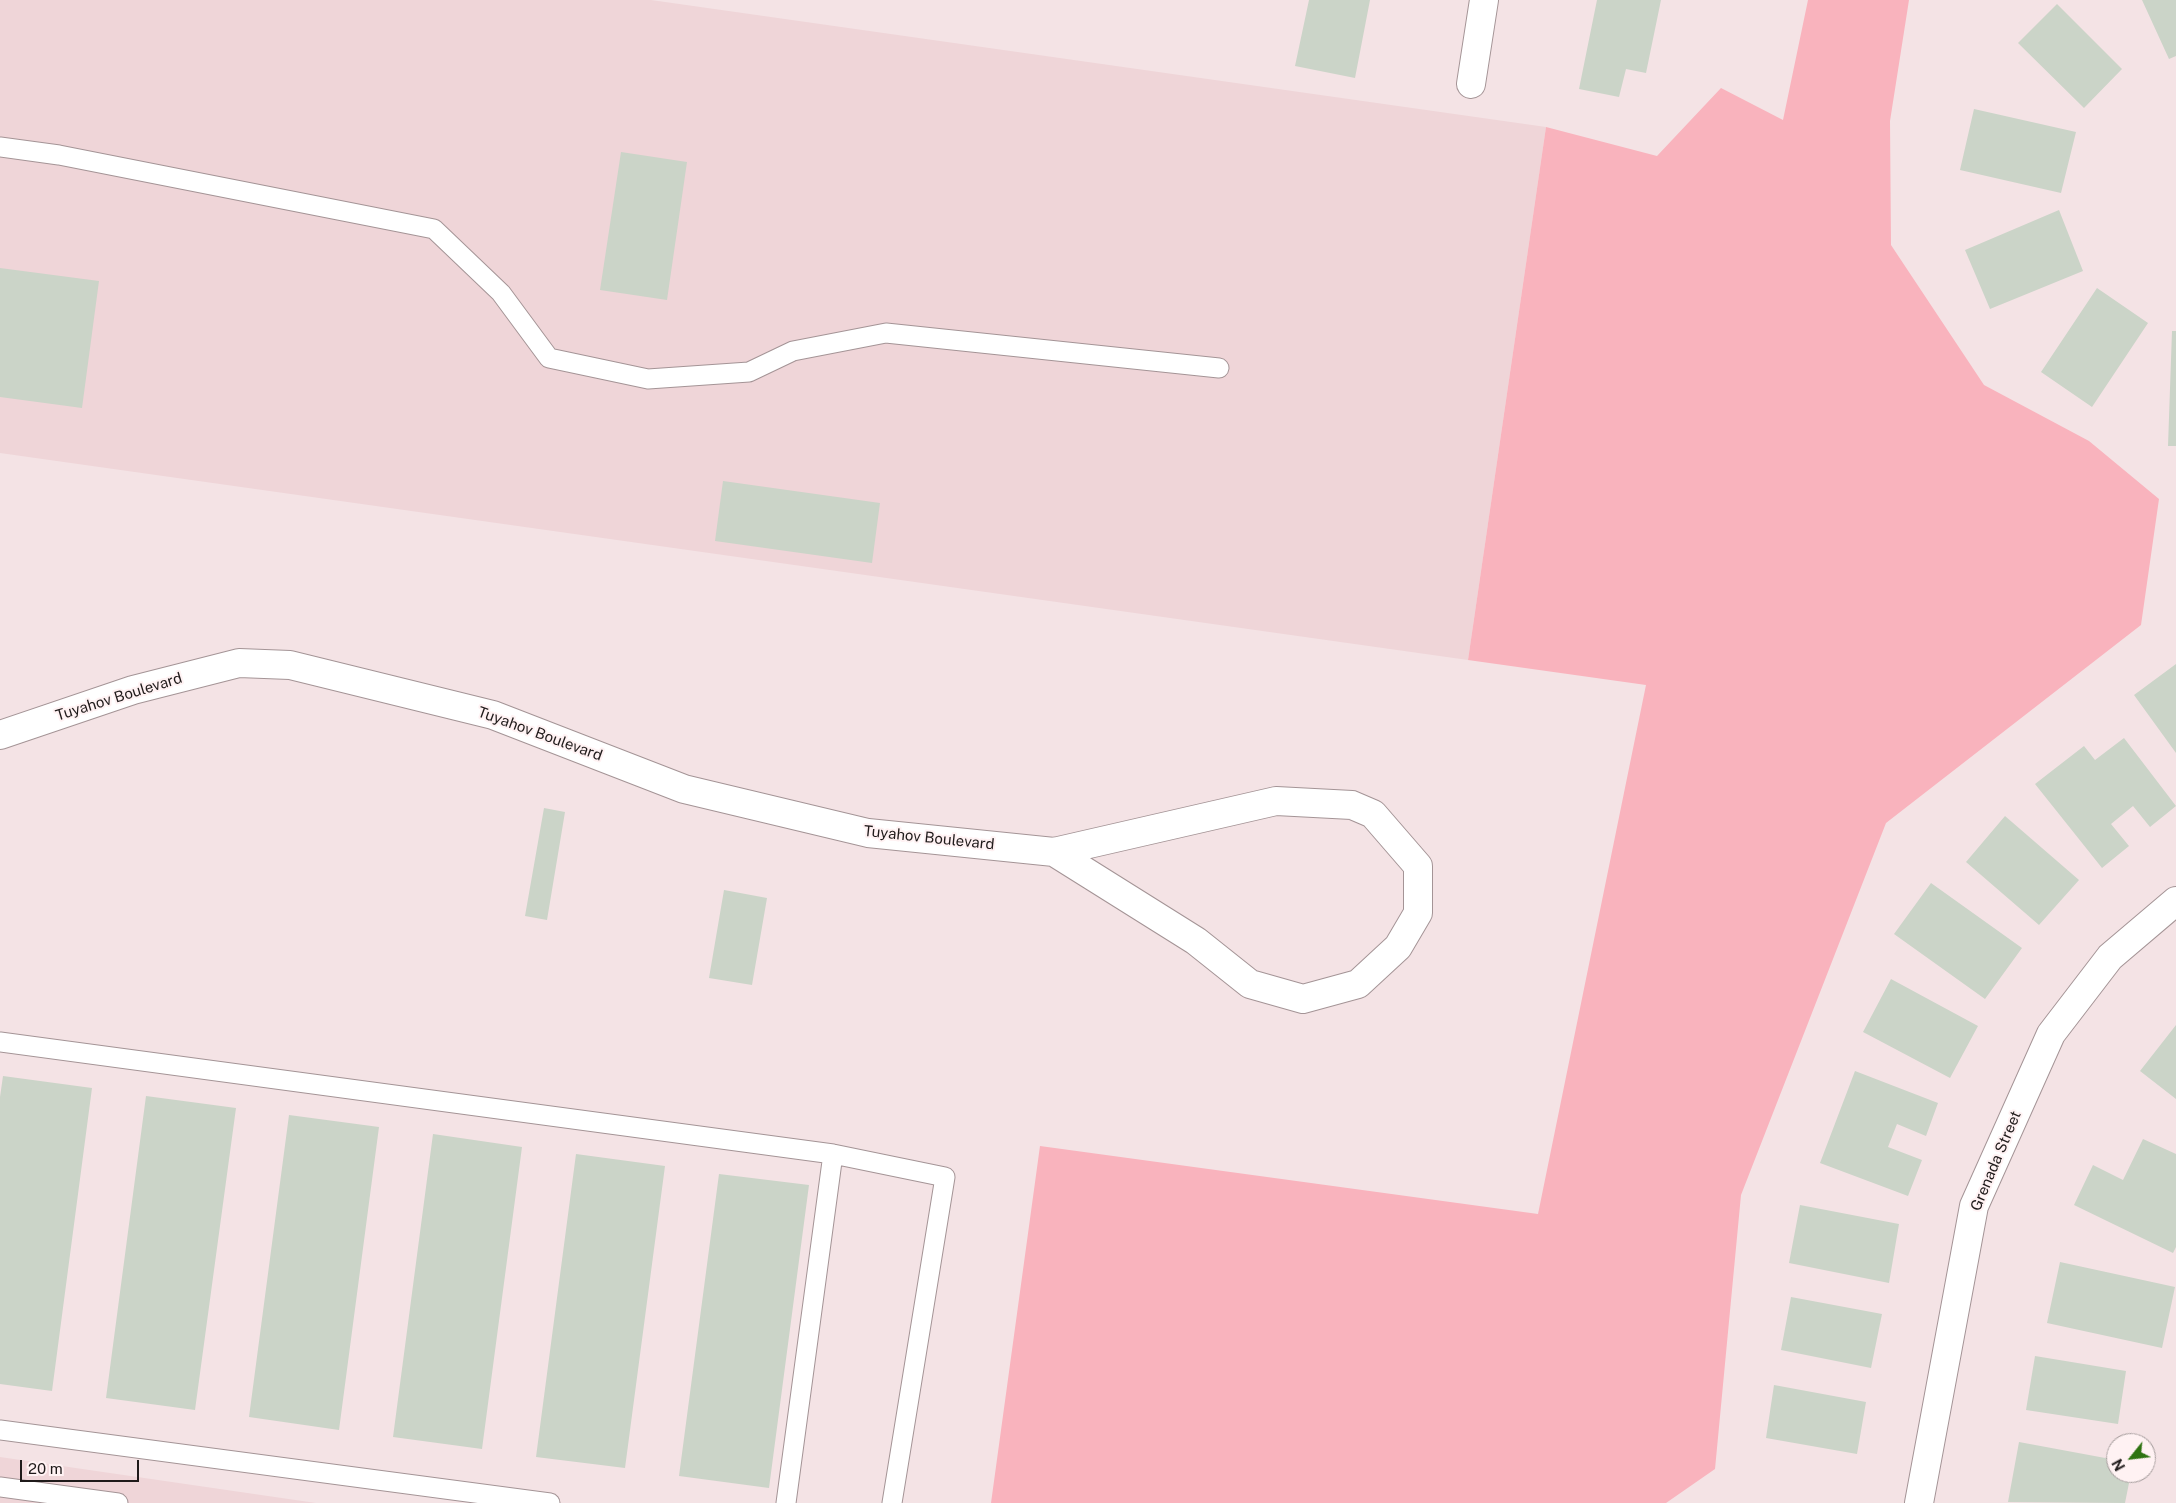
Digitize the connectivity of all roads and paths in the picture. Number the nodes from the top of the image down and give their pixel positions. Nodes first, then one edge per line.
1 (1484, 0) edge
2 (1471, 84) dead end
3 (0, 148) edge
4 (1219, 368) dead end
5 (0, 735) edge
6 (1054, 852) junction
7 (2176, 901) edge
8 (0, 1042) edge
9 (833, 1154) junction
10 (0, 1430) edge
11 (0, 1487) edge
12 (118, 1503) edge
13 (550, 1503) edge
14 (786, 1503) edge
15 (892, 1503) edge
16 (1919, 1503) edge

1 - 2 street
3 - 4 lane
5 - 6 street, Tuyahov Boulevard
6 - 6 street, Tuyahov Boulevard
7 - 16 street, Grenada Street
8 - 9 lane
9 - 14 lane
9 - 15 lane
10 - 13 lane
11 - 12 lane

